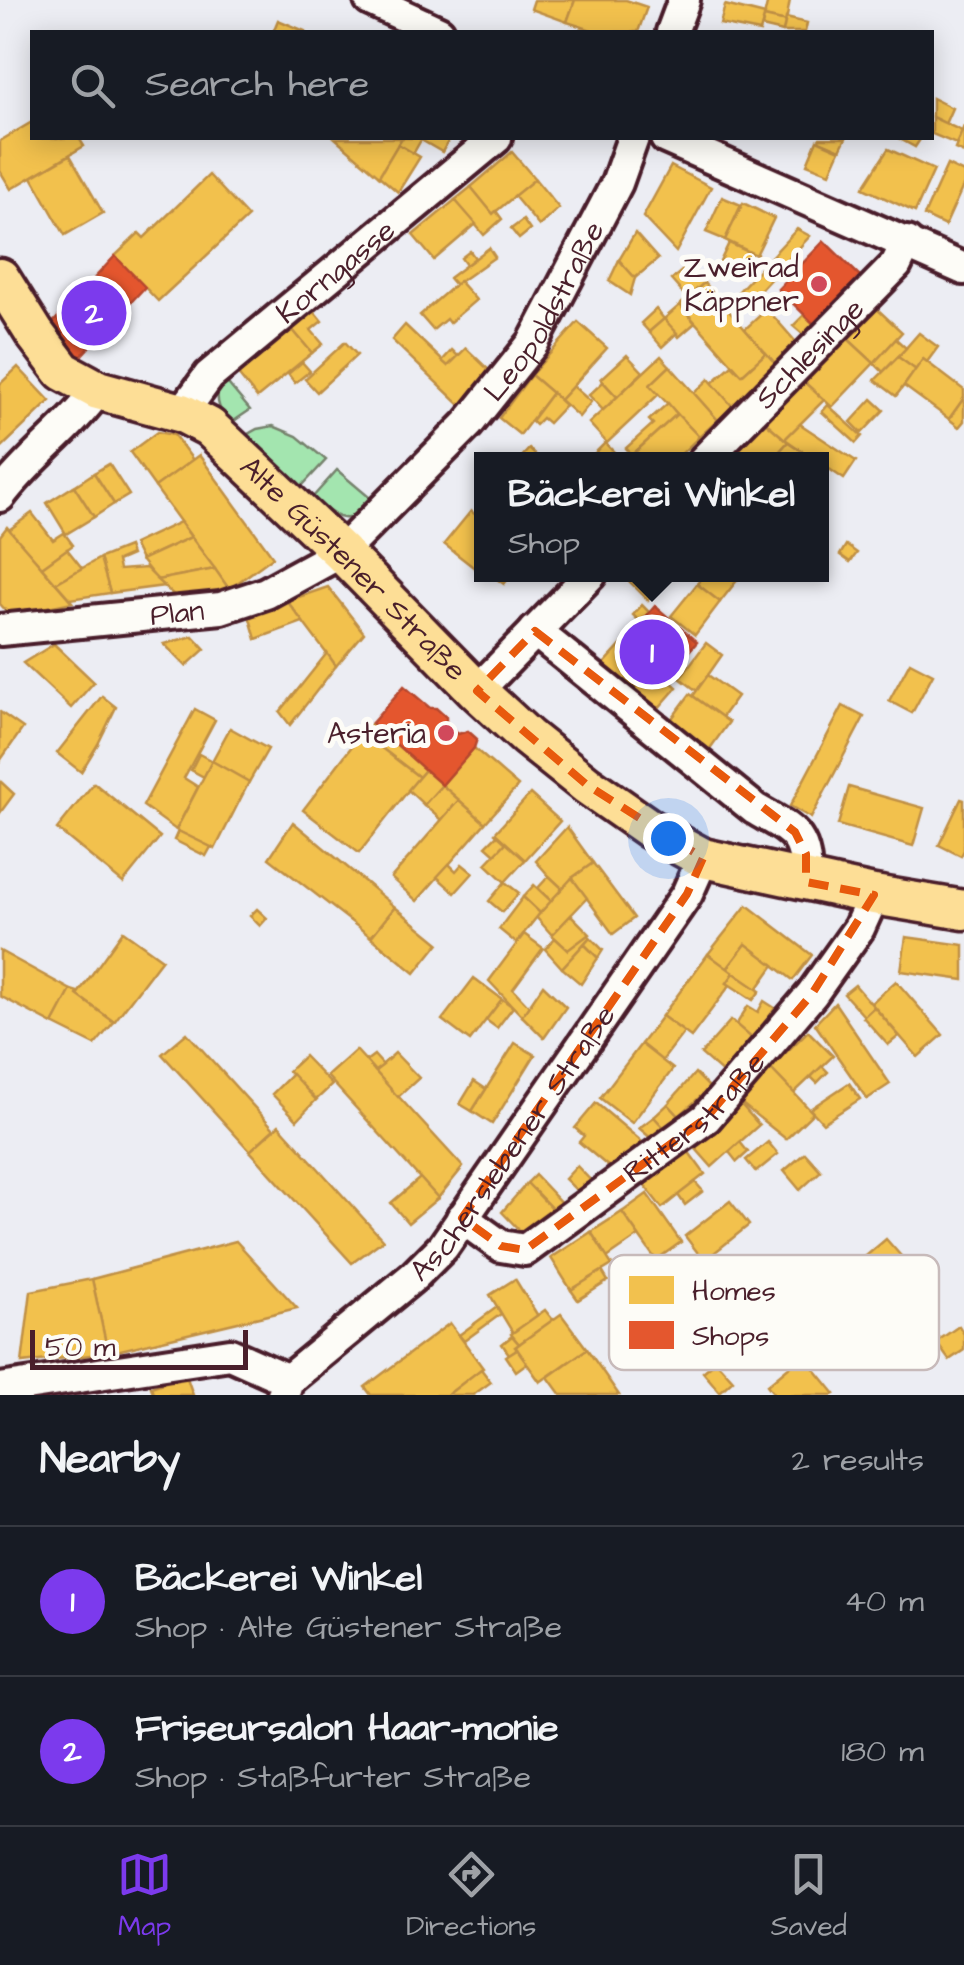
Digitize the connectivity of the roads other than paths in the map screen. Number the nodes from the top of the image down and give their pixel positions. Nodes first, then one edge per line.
1 (370, 0) edge
2 (684, 0) edge
3 (435, 30) edge
4 (673, 30) edge
5 (494, 140) edge
6 (632, 140) edge
7 (671, 140) edge
8 (907, 242) junction
9 (964, 268) edge
10 (0, 278) edge
11 (98, 390) junction
12 (182, 413) junction
13 (712, 452) edge
14 (0, 496) edge
15 (341, 552) junction
16 (583, 582) edge
17 (0, 630) edge
18 (535, 631) junction
19 (477, 691) junction
20 (704, 858) junction
21 (806, 882) junction
22 (874, 895) junction
23 (964, 910) edge
24 (462, 1218) junction
25 (286, 1388) edge
26 (0, 1389) edge

1 - 3 street
2 - 4 street
5 - 12 street, Korngasse
6 - 15 street, Leopoldstraße
7 - 8 street
8 - 9 street
8 - 13 street, Schlesinge
10 - 11 main road, Alte Güstener Straße
11 - 12 main road, Alte Güstener Straße
11 - 14 street
12 - 15 main road, Alte Güstener Straße
15 - 17 street, Plan
15 - 19 main road, Alte Güstener Straße
16 - 18 street
18 - 19 street
18 - 21 street
19 - 20 main road, Alte Güstener Straße
20 - 21 main road, Alte Güstener Straße
20 - 24 street, Ascherslebener Straße
21 - 22 main road, Alte Güstener Straße
22 - 23 main road, Alte Güstener Straße
22 - 24 street, Ritterstraße
24 - 25 street, Ascherslebener Straße
25 - 26 street

